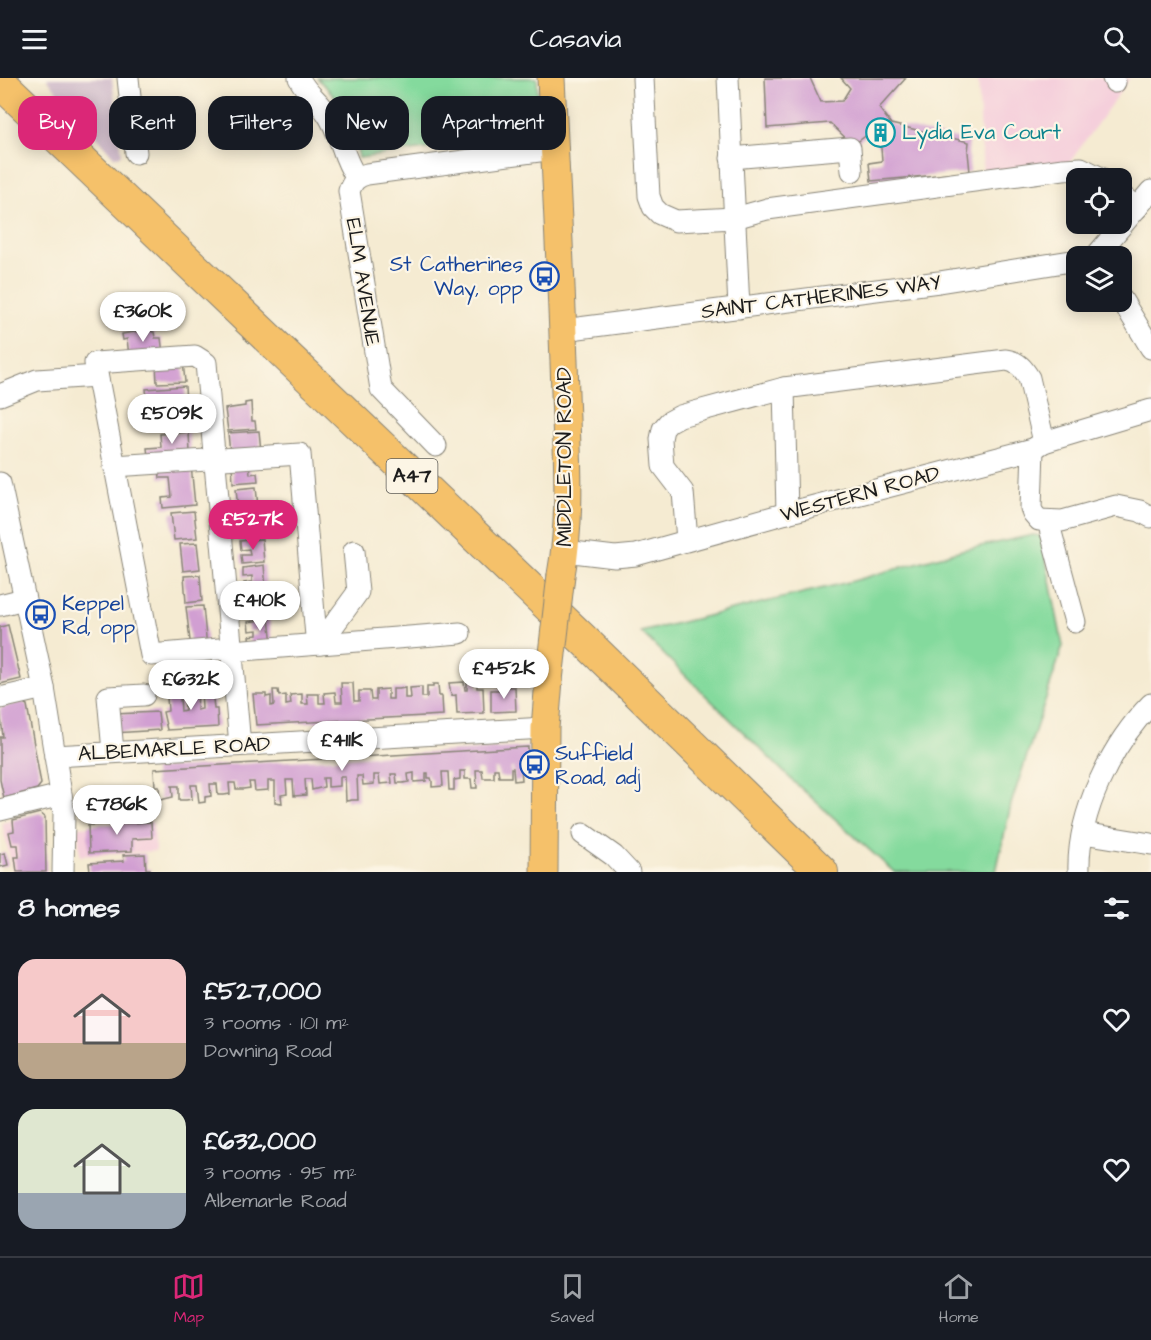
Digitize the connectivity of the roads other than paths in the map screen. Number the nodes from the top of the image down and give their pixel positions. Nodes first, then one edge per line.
1 (128, 78) edge
2 (299, 78) edge
3 (551, 78) edge
4 (643, 78) edge
5 (728, 78) edge
6 (0, 82) edge
7 (552, 96) edge
8 (0, 107) edge
9 (547, 150) edge
10 (555, 150) edge
11 (136, 153) dead end
12 (731, 158) junction
13 (1066, 169) edge
14 (852, 171) dead end
15 (356, 177) junction
16 (1151, 191) edge
17 (1132, 201) edge
18 (735, 218) junction
19 (1066, 262) edge
20 (738, 308) junction
21 (1129, 312) edge
22 (563, 330) junction
23 (1151, 348) edge
24 (97, 376) junction
25 (784, 388) junction
26 (0, 396) edge
27 (1151, 410) edge
28 (436, 446) dead end
29 (1038, 446) junction
30 (215, 459) junction
31 (114, 466) junction
32 (0, 483) edge
33 (787, 513) junction
34 (1151, 517) edge
35 (1048, 522) junction
36 (5, 529) edge
37 (687, 540) junction
38 (354, 551) dead end
39 (563, 563) junction
40 (24, 599) junction
41 (0, 605) edge
42 (1075, 622) dead end
43 (460, 633) dead end
44 (320, 644) junction
45 (232, 650) junction
46 (44, 688) junction
47 (144, 695) dead end
48 (0, 698) edge
49 (1151, 704) edge
50 (545, 728) junction
51 (240, 745) junction
52 (113, 751) junction
53 (55, 756) junction
54 (61, 795) junction
55 (0, 810) edge
56 (1083, 833) junction
57 (583, 834) dead end
58 (1151, 844) edge
59 (63, 872) edge
60 (544, 872) edge
61 (629, 872) edge
62 (794, 872) edge
63 (822, 872) edge
64 (1079, 872) edge

1 - 11 street
2 - 15 street
3 - 7 main road, MIDDLETON ROAD
4 - 18 street
5 - 12 street
6 - 63 highway, A47
8 - 62 highway, A47
9 - 15 street
10 - 22 main road, MIDDLETON ROAD
12 - 14 street
12 - 18 street
13 - 18 street
15 - 28 street, ELM AVENUE
16 - 17 street
18 - 20 street
19 - 20 street, SAINT CATHERINES WAY
20 - 22 street, SAINT CATHERINES WAY
21 - 23 street
22 - 39 main road, MIDDLETON ROAD
24 - 26 street
24 - 30 street
24 - 31 street
25 - 29 street
25 - 33 street
25 - 37 street
27 - 29 street, WESTERN ROAD
29 - 33 street, WESTERN ROAD
29 - 35 street
30 - 31 street
30 - 44 street
30 - 45 street
31 - 45 street
32 - 36 street
33 - 37 street, WESTERN ROAD
34 - 35 street
35 - 42 street
36 - 40 street
37 - 39 street, WESTERN ROAD
38 - 44 street
39 - 50 main road, MIDDLETON ROAD, bridge
40 - 41 street
40 - 46 street
43 - 44 street
44 - 45 street
45 - 51 street
46 - 48 street
46 - 53 street
47 - 52 street
49 - 56 street
50 - 51 street, ALBEMARLE ROAD
50 - 60 main road, MIDDLETON ROAD
51 - 52 street, ALBEMARLE ROAD
52 - 53 street, ALBEMARLE ROAD
53 - 54 street
54 - 55 street
54 - 59 street
56 - 58 street
56 - 64 street
57 - 61 street

